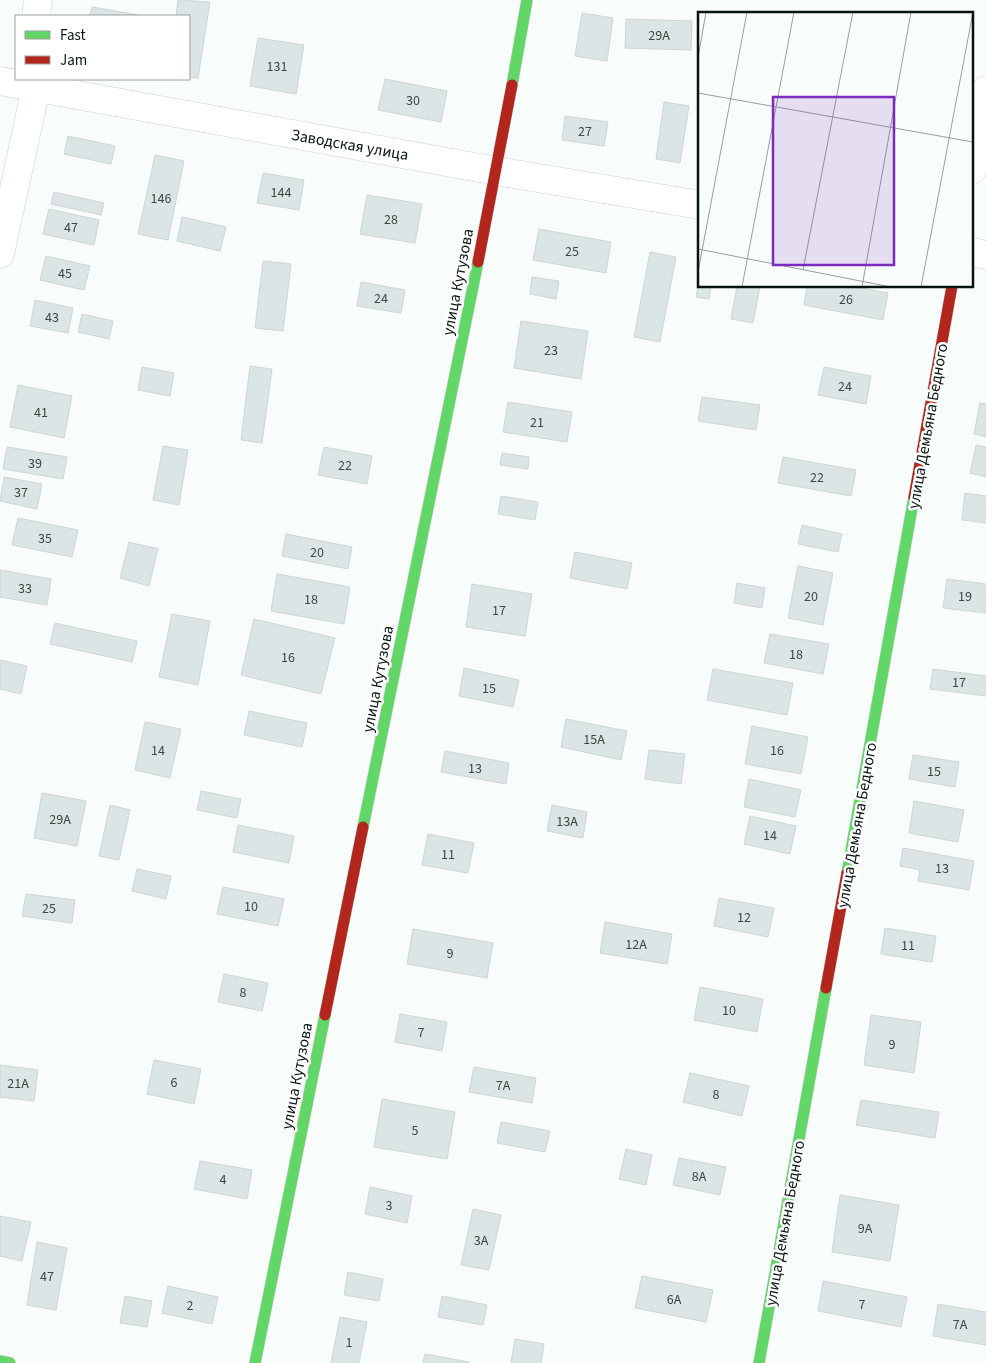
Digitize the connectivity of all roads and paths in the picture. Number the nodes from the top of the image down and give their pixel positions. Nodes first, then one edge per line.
1 (38, 0) edge
2 (527, 0) edge
3 (36, 15) edge
4 (0, 81) edge
5 (36, 83) edge
6 (986, 90) edge
7 (974, 159) edge
8 (496, 171) junction
9 (698, 205) edge
10 (0, 254) edge
11 (952, 288) edge
12 (0, 1361) edge
13 (10, 1363) edge
14 (255, 1363) edge
15 (759, 1363) edge

1 - 3 street
2 - 8 street, улица Кутузова
4 - 5 street, Заводская улица
5 - 8 street, Заводская улица
5 - 10 street
6 - 7 street
8 - 9 street, Заводская улица
8 - 14 street, улица Кутузова
11 - 15 street, улица Демьяна Бедного
12 - 13 street

